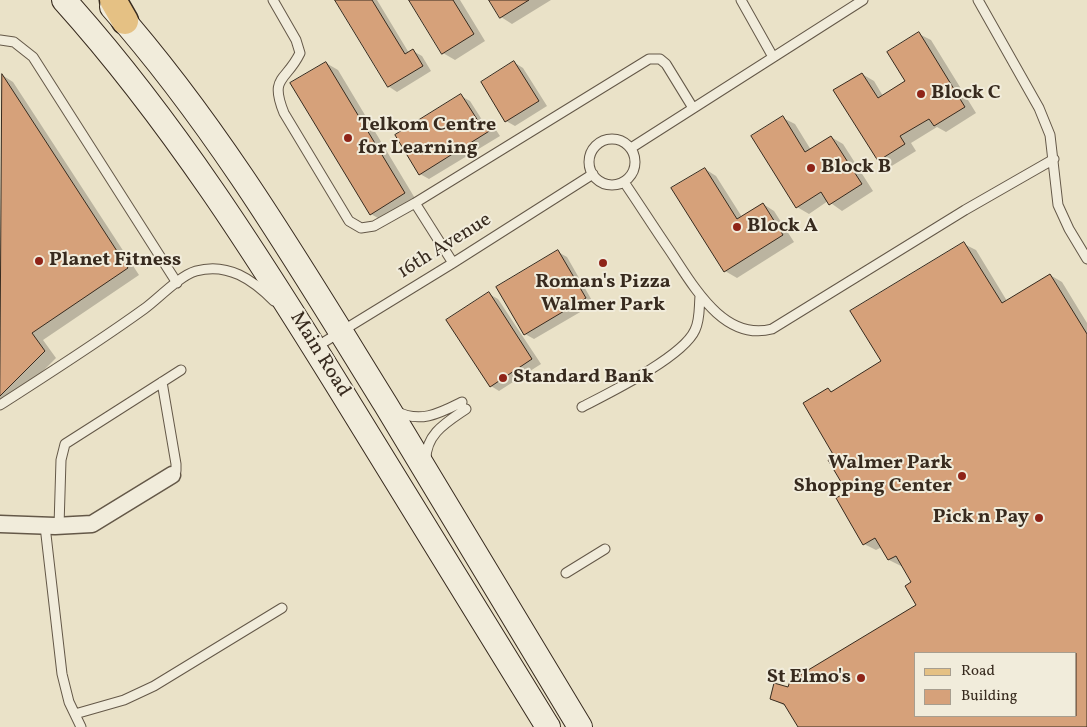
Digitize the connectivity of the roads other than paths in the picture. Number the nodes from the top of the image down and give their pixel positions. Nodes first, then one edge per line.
1 (64, 0) edge
2 (106, 0) edge
3 (273, 0) edge
4 (741, 0) edge
5 (863, 0) edge
6 (978, 0) edge
7 (119, 11) edge
8 (0, 40) edge
9 (773, 57) junction
10 (693, 108) junction
11 (631, 148) junction
12 (1054, 159) junction
13 (593, 174) junction
14 (624, 182) junction
15 (415, 203) junction
16 (1087, 259) edge
17 (453, 263) junction
18 (177, 283) junction
19 (700, 296) junction
20 (342, 331) junction
21 (315, 348) junction
22 (181, 370) dead end
23 (162, 382) junction
24 (385, 404) junction
25 (0, 405) edge
26 (582, 407) dead end
27 (428, 472) junction
28 (172, 475) joint
29 (0, 524) edge
30 (52, 526) junction
31 (605, 550) dead end
32 (566, 573) dead end
33 (282, 608) dead end
34 (75, 714) junction
35 (81, 727) edge
36 (548, 727) edge
37 (580, 727) edge

1 - 21 main road, Main Road
2 - 7 main road, Main Road
3 - 15 lane
4 - 9 lane
5 - 9 lane
6 - 12 lane
7 - 20 main road, Main Road
8 - 18 lane
9 - 10 lane
10 - 11 lane
10 - 15 lane
11 - 13 lane
11 - 14 lane
12 - 16 lane
12 - 19 lane
13 - 14 lane
13 - 17 lane, 16th Avenue
14 - 19 lane
15 - 17 lane
17 - 20 lane, 16th Avenue
18 - 21 lane
18 - 25 lane
19 - 26 lane
20 - 21 lane, 16th Avenue
20 - 24 main road, Main Road
21 - 36 main road, Main Road
22 - 23 lane
23 - 28 lane
23 - 30 lane
24 - 27 main road, Main Road
24 - 27 lane
27 - 37 main road, Main Road
28 - 30 street
29 - 30 street
30 - 34 lane
31 - 32 lane
33 - 34 lane
34 - 35 lane

